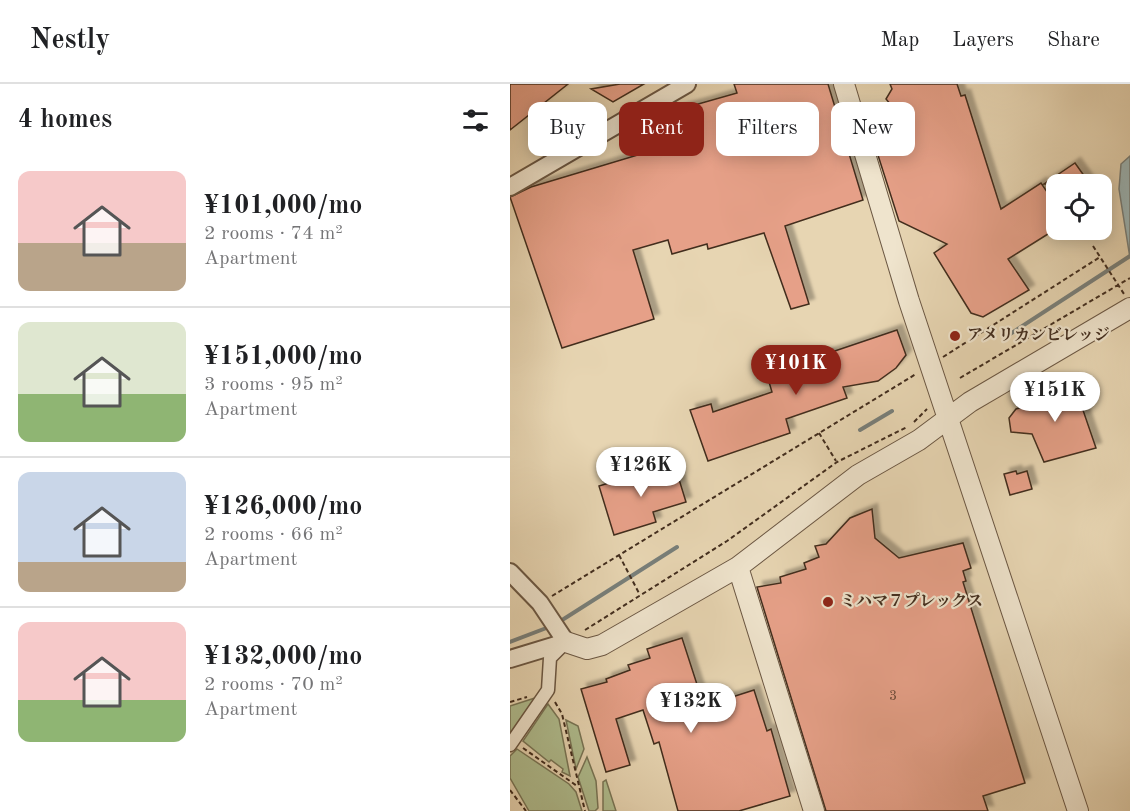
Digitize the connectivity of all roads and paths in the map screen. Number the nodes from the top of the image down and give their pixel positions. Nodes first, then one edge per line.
1 (687, 84) edge
2 (844, 84) edge
3 (510, 187) edge
4 (1093, 246) dead end
5 (1100, 256) junction
6 (1130, 278) edge
7 (1118, 284) junction
8 (1130, 303) edge
9 (1130, 308) edge
10 (931, 365) junction
11 (960, 378) dead end
12 (929, 407) dead end
13 (947, 417) junction
14 (819, 433) junction
15 (837, 462) junction
16 (619, 555) junction
17 (738, 567) junction
18 (510, 572) edge
19 (640, 596) junction
20 (540, 603) junction
21 (566, 642) junction
22 (510, 659) edge
23 (548, 690) junction
24 (511, 743) edge
25 (577, 786) junction
26 (510, 790) edge
27 (526, 811) edge
28 (585, 811) edge
29 (814, 811) edge
30 (1078, 811) edge

1 - 3 street
2 - 10 street
4 - 5 path
5 - 7 path
5 - 10 path
6 - 7 path
7 - 8 path
7 - 11 path
9 - 13 street
10 - 13 street
10 - 14 path
12 - 15 path
13 - 17 street
13 - 30 street
14 - 15 path
14 - 16 path
15 - 19 path
16 - 19 path
16 - 20 path
17 - 21 street
17 - 29 street
18 - 20 street
19 - 21 path
20 - 21 street
21 - 22 street
21 - 23 street
23 - 24 street
23 - 25 path
24 - 25 path
25 - 28 path
26 - 27 path

